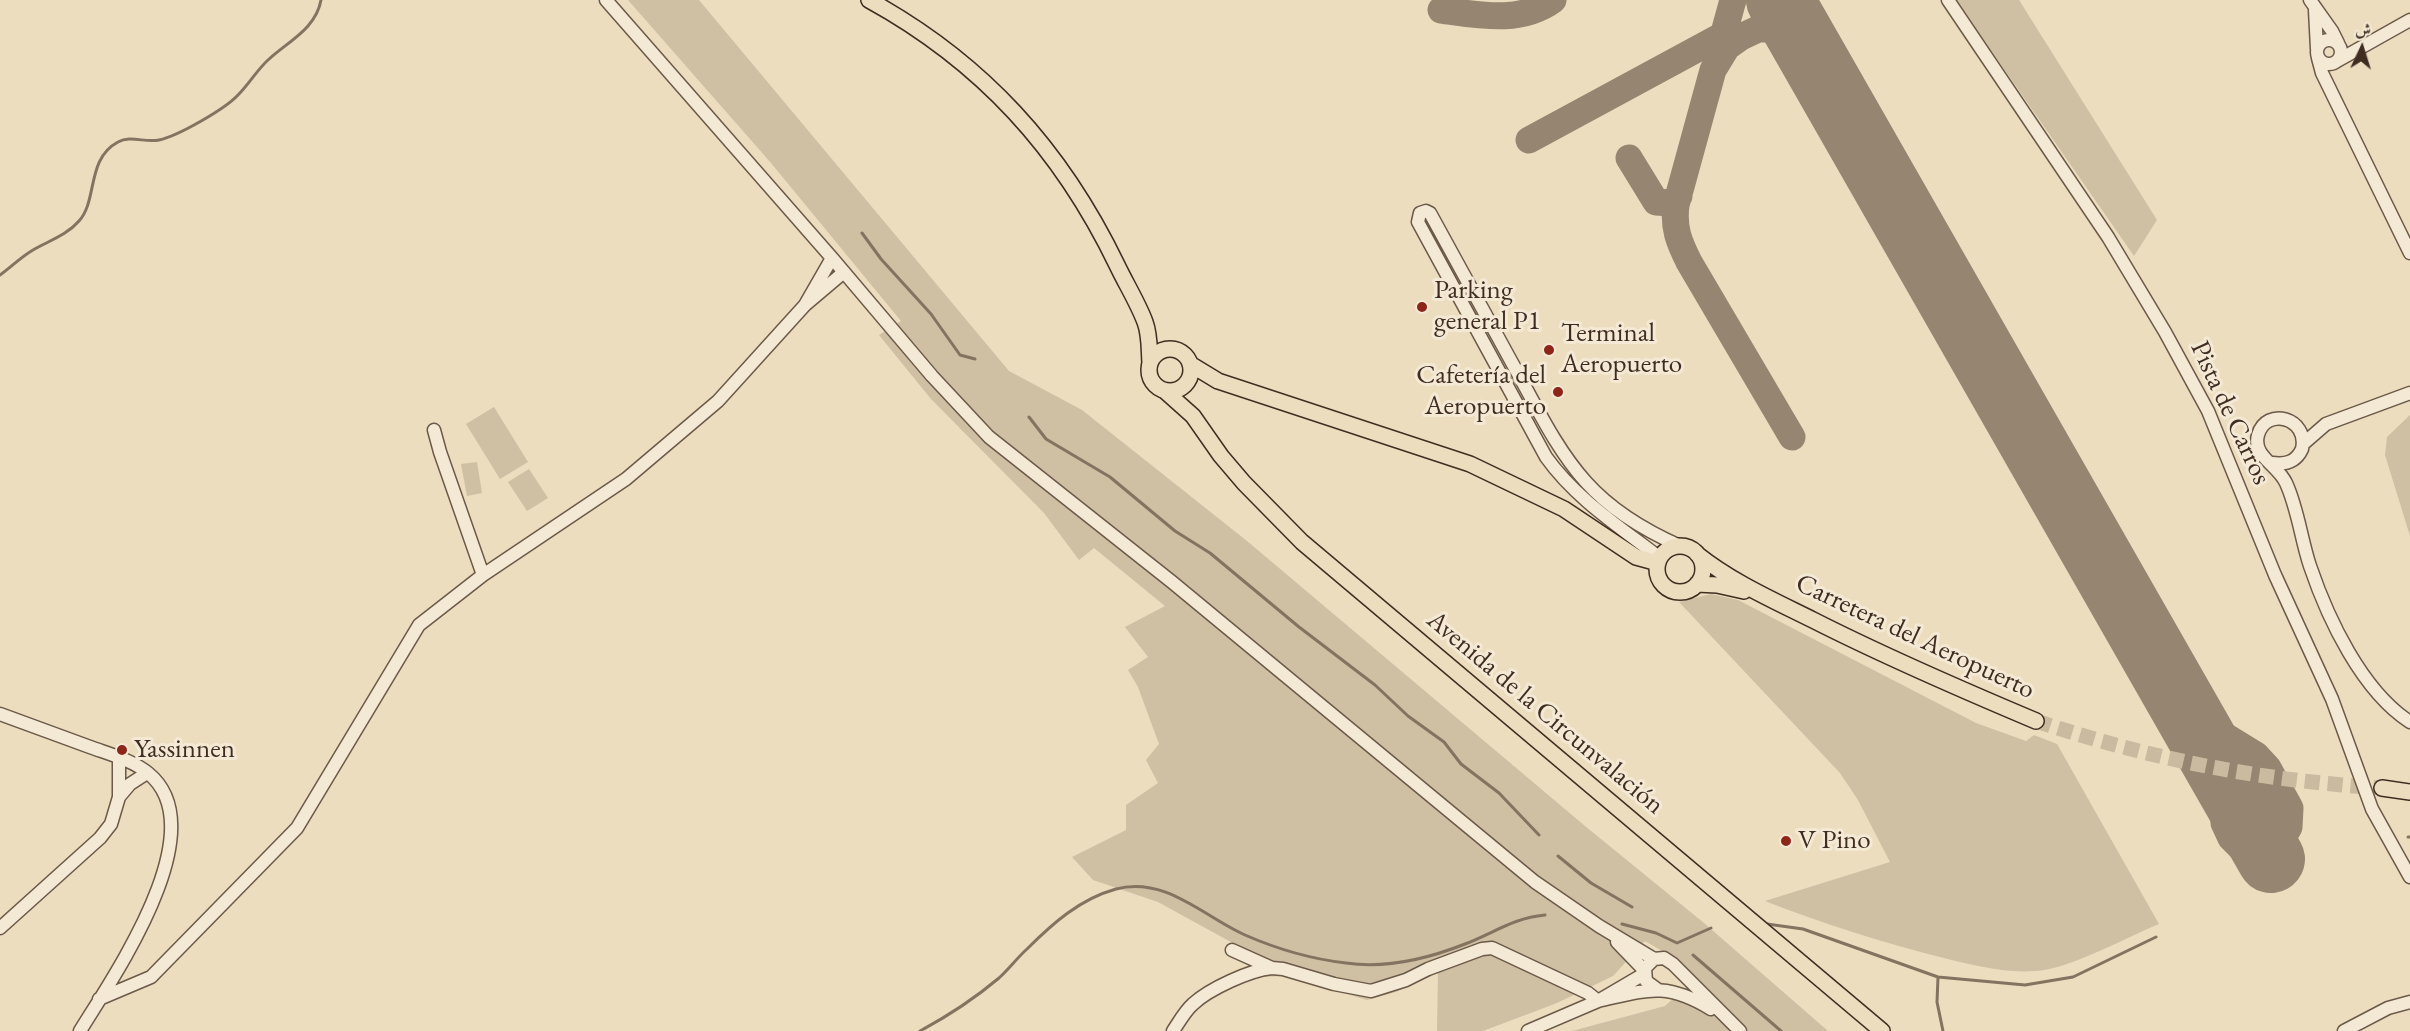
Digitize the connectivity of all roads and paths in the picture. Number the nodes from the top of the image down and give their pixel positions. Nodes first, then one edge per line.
1 (606, 0) edge
2 (869, 0) edge
3 (1948, 0) edge
4 (2313, 4) edge
5 (2410, 20) edge
6 (2339, 45) junction
7 (2355, 51) junction
8 (2317, 54) junction
9 (2334, 62) junction
10 (2326, 79) junction
11 (2410, 253) edge
12 (832, 258) junction
13 (844, 272) junction
14 (1463, 272) junction
15 (1450, 280) junction
16 (805, 305) junction
17 (1146, 323) junction
18 (1503, 345) junction
19 (1175, 350) junction
20 (1490, 352) junction
21 (1150, 363) junction
22 (1190, 364) junction
23 (1218, 381) junction
24 (1186, 383) junction
25 (1165, 391) junction
26 (2410, 393) edge
27 (1541, 415) junction
28 (1193, 416) junction
29 (1527, 423) junction
30 (2326, 424) junction
31 (2296, 425) junction
32 (434, 430) dead end
33 (2303, 444) junction
34 (2293, 460) junction
35 (2272, 463) junction
36 (2289, 491) junction
37 (1680, 546) junction
38 (1629, 554) junction
39 (1697, 554) junction
40 (1659, 561) junction
41 (483, 575) junction
42 (1661, 582) junction
43 (1697, 584) junction
44 (1772, 600) junction
45 (0, 714) edge
46 (2036, 721) tunnel mouth
47 (2410, 722) edge
48 (119, 758) junction
49 (147, 772) junction
50 (2382, 788) tunnel mouth
51 (2410, 792) edge
52 (119, 797) junction
53 (2410, 877) edge
54 (1601, 927) junction
55 (0, 928) edge
56 (1232, 950) dead end
57 (1654, 959) junction
58 (1272, 968) junction
59 (1675, 969) junction
60 (1644, 973) junction
61 (1660, 989) junction
62 (99, 999) junction
63 (1598, 1001) junction
64 (2410, 1002) edge
65 (1729, 1021) junction
66 (80, 1031) edge
67 (1173, 1031) edge
68 (1528, 1031) edge
69 (1740, 1031) edge
70 (1882, 1031) edge
71 (2343, 1031) edge

1 - 12 street
2 - 17 main road
3 - 53 street, Pista de Carros
4 - 6 street
4 - 8 street
5 - 7 street
6 - 7 street
6 - 8 street
6 - 9 street
7 - 9 street
8 - 9 street
8 - 10 street
9 - 10 street
10 - 11 street
12 - 13 street
12 - 16 street
13 - 16 street
13 - 54 street
14 - 15 street
14 - 15 street
14 - 18 street
15 - 20 street
16 - 41 street
17 - 19 main road
17 - 21 main road
18 - 20 street
18 - 27 street
19 - 21 main road
19 - 22 main road
20 - 29 street
21 - 25 main road
22 - 23 main road
22 - 24 main road
23 - 24 main road
23 - 38 main road
24 - 25 main road
24 - 28 main road
25 - 28 main road
26 - 30 street
27 - 29 street
27 - 37 street
28 - 70 main road, Avenida de la Circunvalación
29 - 40 street
30 - 31 street
30 - 33 street
31 - 33 street
31 - 35 street
32 - 41 street
33 - 34 street
34 - 35 street
34 - 36 street
35 - 36 street
36 - 47 street
37 - 39 main road
37 - 40 main road
38 - 40 main road
38 - 42 main road
39 - 43 main road
39 - 44 main road, Carretera del Aeropuerto
40 - 42 main road
41 - 62 street
42 - 43 main road
43 - 44 main road, Carretera del Aeropuerto
44 - 46 main road, Carretera del Aeropuerto
45 - 48 street
48 - 49 street
48 - 52 street
49 - 52 street
49 - 62 street
50 - 51 main road
52 - 55 street
54 - 57 street
54 - 60 street
56 - 58 street
57 - 59 street
57 - 60 street
58 - 63 street
58 - 67 street
59 - 61 street
59 - 65 street
60 - 61 street
60 - 63 street
61 - 63 street
61 - 65 street
62 - 66 street
63 - 68 street
64 - 71 street
65 - 69 street

